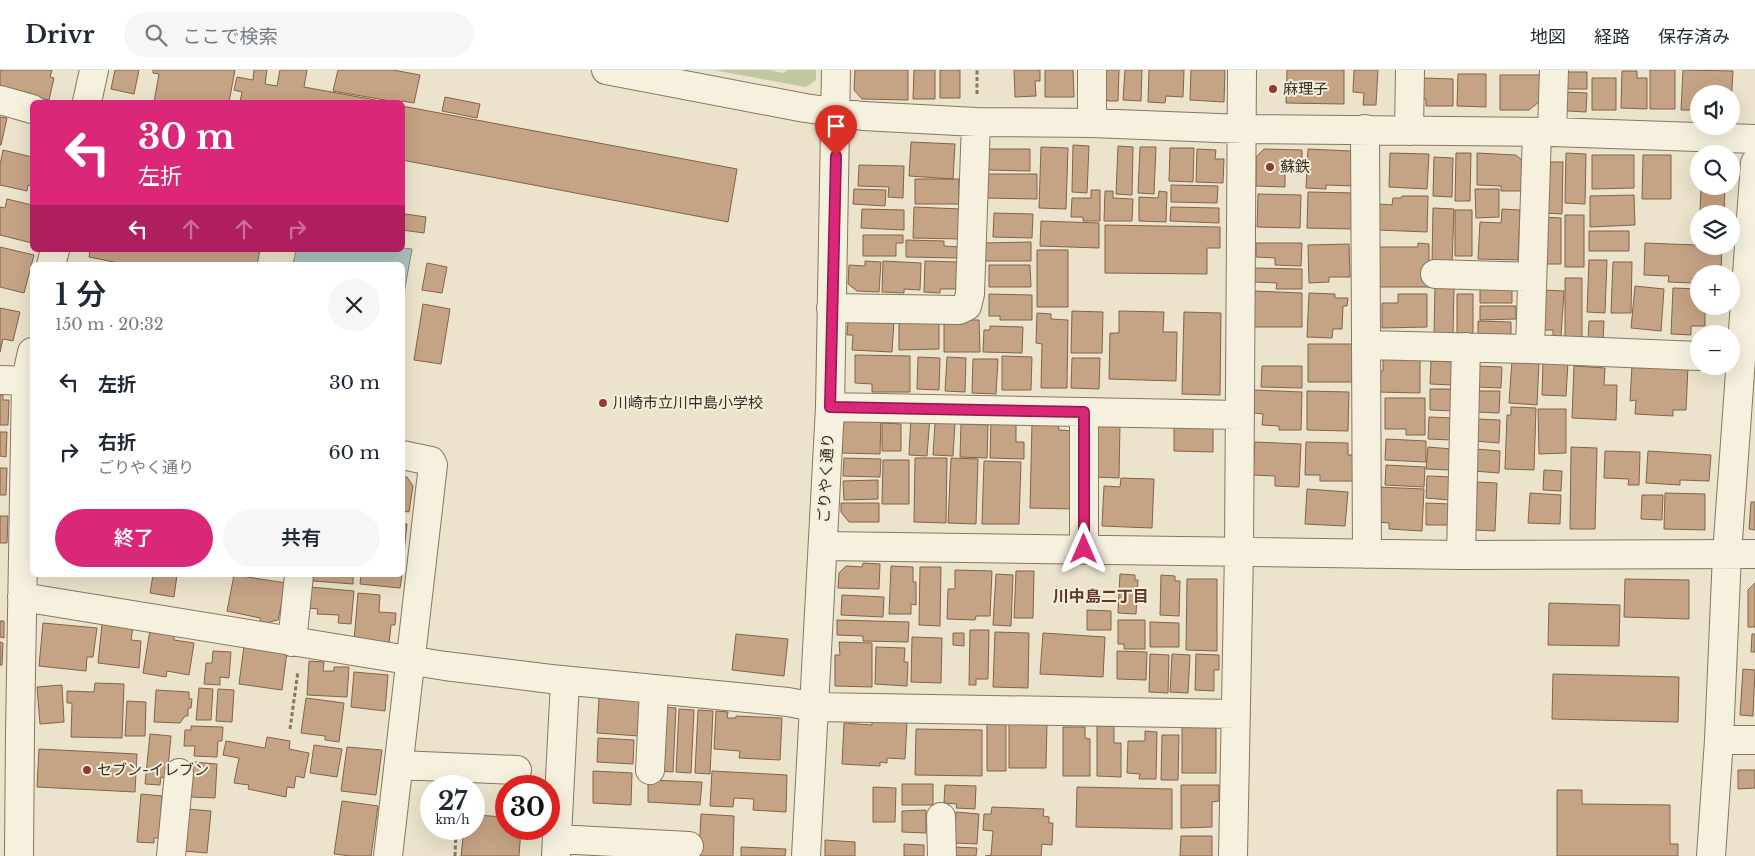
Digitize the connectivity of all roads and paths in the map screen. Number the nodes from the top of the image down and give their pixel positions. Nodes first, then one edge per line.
1 (94, 70) edge
2 (606, 70) edge
3 (836, 70) edge
4 (1092, 70) edge
5 (1242, 70) edge
6 (1410, 70) edge
7 (1554, 70) edge
8 (0, 100) edge
9 (87, 100) edge
10 (30, 108) edge
11 (835, 113) junction
12 (976, 122) junction
13 (1092, 123) junction
14 (1243, 128) junction
15 (1365, 129) junction
16 (1410, 131) junction
17 (1544, 132) junction
18 (1755, 139) edge
19 (1755, 163) edge
20 (1435, 274) dead end
21 (1532, 277) junction
22 (831, 308) junction
23 (1739, 325) edge
24 (1367, 345) junction
25 (1466, 347) junction
26 (1530, 349) junction
27 (1690, 356) edge
28 (30, 357) edge
29 (1735, 375) edge
30 (20, 380) edge
31 (830, 407) junction
32 (1084, 412) junction
33 (1239, 415) junction
34 (405, 456) edge
35 (823, 546) junction
36 (1084, 549) junction
37 (1239, 551) junction
38 (1367, 554) junction
39 (1727, 554) junction
40 (1755, 554) edge
41 (1461, 555) junction
42 (11, 563) edge
43 (299, 577) edge
44 (22, 597) junction
45 (297, 642) junction
46 (411, 661) junction
47 (565, 681) junction
48 (654, 690) junction
49 (814, 707) junction
50 (1236, 714) junction
51 (290, 730) dead end
52 (10, 731) edge
53 (1719, 740) junction
54 (1755, 740) edge
55 (399, 764) junction
56 (516, 770) dead end
57 (650, 770) dead end
58 (180, 773) dead end
59 (941, 817) dead end
60 (456, 840) edge
61 (689, 846) dead end
62 (556, 848) edge
63 (19, 856) edge
64 (171, 856) edge
65 (388, 856) edge
66 (455, 856) edge
67 (806, 856) edge
68 (942, 856) edge
69 (1233, 856) edge
70 (1711, 856) edge

1 - 9 street
2 - 11 street
3 - 11 street, ごりやく通り
4 - 13 street
5 - 14 street
6 - 16 street
7 - 17 street
8 - 10 street
11 - 12 street
11 - 22 street, ごりやく通り
12 - 13 street
12 - 22 street
13 - 14 street
14 - 15 street
14 - 33 street
15 - 16 street
15 - 24 street
16 - 17 street
17 - 18 street
17 - 21 street
19 - 23 street
20 - 21 street
21 - 26 street
22 - 31 street, ごりやく通り
24 - 25 street
24 - 38 street
25 - 26 street
25 - 41 street
26 - 27 street
28 - 30 street
29 - 39 street
30 - 42 street
31 - 32 street
31 - 35 street, ごりやく通り
32 - 33 street
32 - 36 street
33 - 37 street
34 - 46 street
35 - 36 street
35 - 49 street, ごりやく通り
36 - 37 street
37 - 38 street
37 - 50 street
38 - 41 street
39 - 40 street
39 - 41 street
39 - 53 street
42 - 44 street
43 - 45 street
44 - 45 street
44 - 52 street
45 - 46 street
45 - 51 path
46 - 47 street
46 - 55 street
47 - 48 street
47 - 62 street
48 - 49 street
48 - 57 street
49 - 50 street
49 - 67 street, ごりやく通り
50 - 69 street
52 - 63 street
53 - 54 street
53 - 70 street
55 - 56 street
55 - 65 street
58 - 64 street
59 - 68 street
60 - 66 path
61 - 62 street

